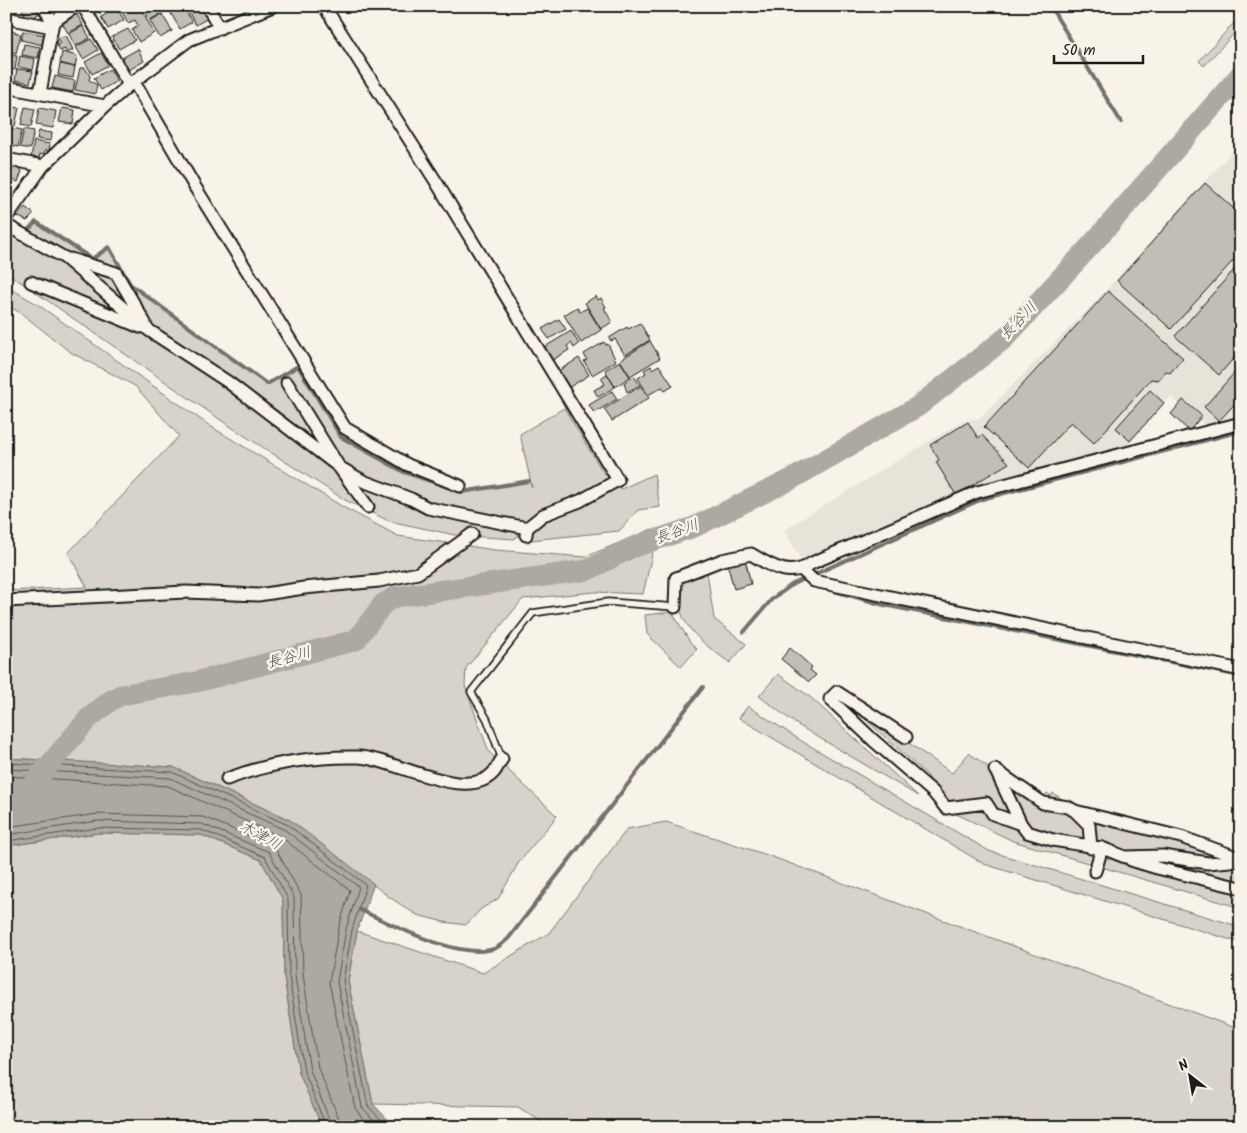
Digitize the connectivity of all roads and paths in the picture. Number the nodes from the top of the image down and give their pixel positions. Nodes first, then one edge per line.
1 (43, 6) edge
2 (76, 6) edge
3 (83, 6) edge
4 (207, 6) edge
5 (273, 6) edge
6 (324, 6) edge
7 (257, 10) edge
8 (6, 18) edge
9 (53, 25) junction
10 (220, 28) junction
11 (132, 83) junction
12 (6, 87) edge
13 (40, 93) junction
14 (105, 106) junction
15 (6, 159) edge
16 (43, 166) junction
17 (6, 218) edge
18 (6, 225) edge
19 (64, 258) junction
20 (31, 282) dead end
21 (150, 331) junction
22 (288, 383) dead end
23 (1241, 423) edge
24 (339, 467) junction
25 (460, 486) dead end
26 (368, 507) dead end
27 (472, 534) dead end
28 (802, 570) junction
29 (6, 601) edge
30 (675, 607) joint
31 (1241, 670) edge
32 (906, 737) dead end
33 (502, 759) joint
34 (226, 779) dead end
35 (1075, 811) junction
36 (1022, 824) junction
37 (1096, 848) junction
38 (1125, 857) junction
39 (1241, 860) edge
40 (1095, 870) dead end
41 (1241, 888) edge

1 - 9 street
2 - 9 street
3 - 11 street
4 - 10 street
5 - 7 street
6 - 24 street
7 - 10 street
8 - 9 street
9 - 13 street
10 - 11 street
11 - 14 street
11 - 25 street
12 - 13 street
13 - 14 street
14 - 16 street
15 - 16 street
16 - 17 street
18 - 19 street
19 - 21 street
19 - 21 street
20 - 21 street
21 - 24 street
22 - 24 street
23 - 28 street
24 - 26 street
27 - 29 street
28 - 30 street
28 - 31 street
30 - 33 lane
32 - 36 street
33 - 34 street
35 - 36 street
35 - 37 street
35 - 39 street
36 - 37 street
37 - 38 street
37 - 40 street
38 - 39 street
38 - 41 street

